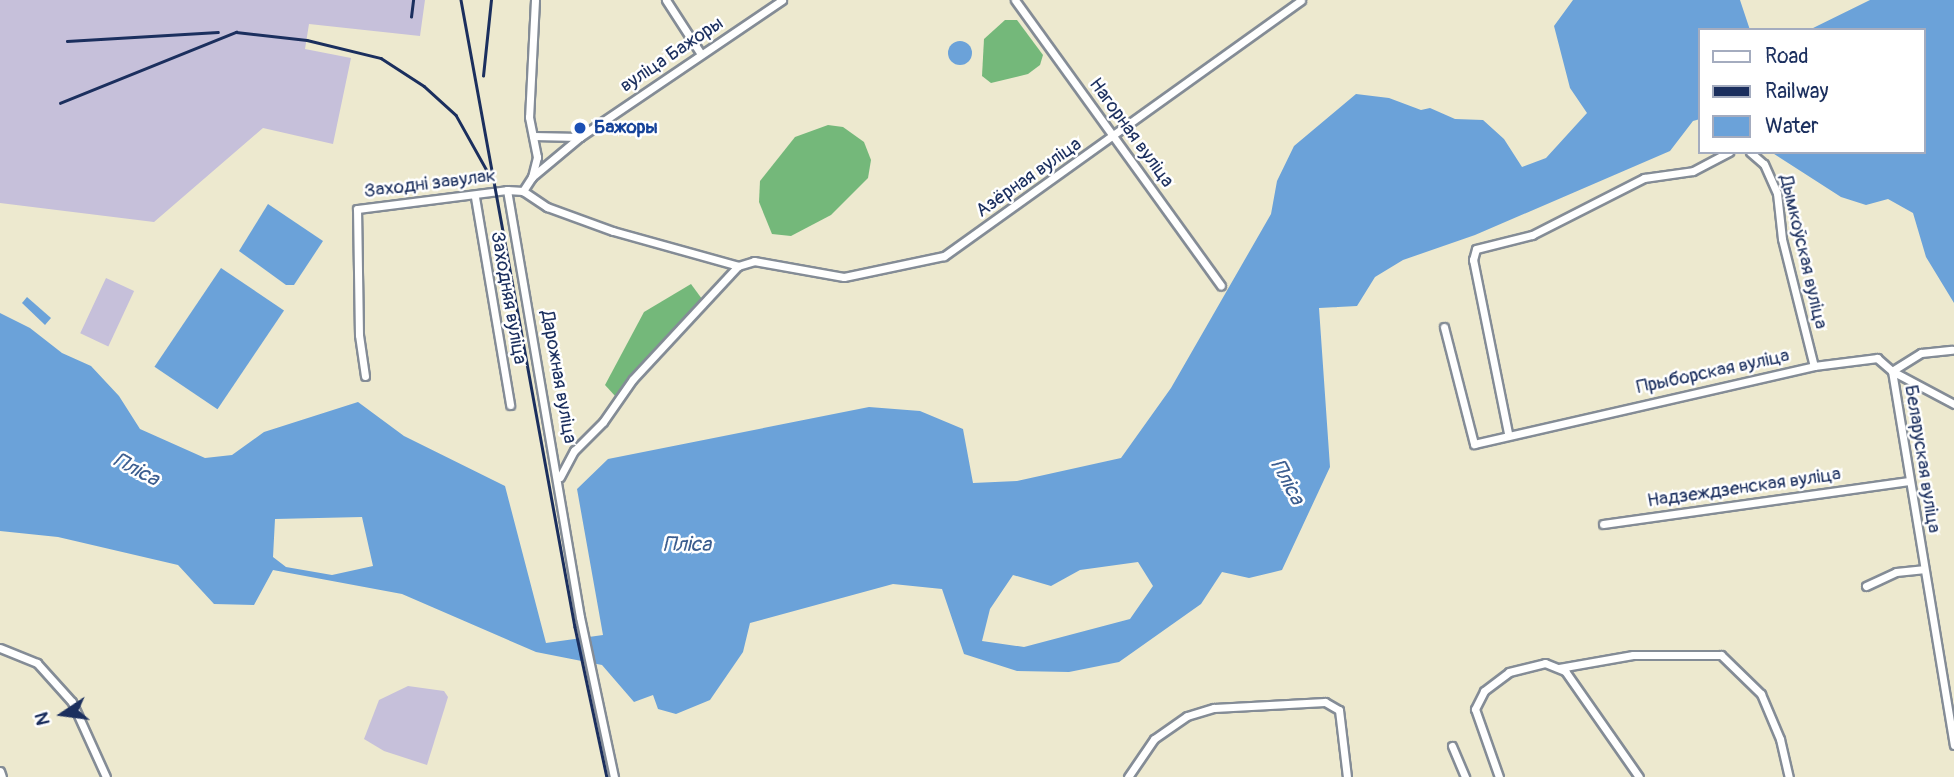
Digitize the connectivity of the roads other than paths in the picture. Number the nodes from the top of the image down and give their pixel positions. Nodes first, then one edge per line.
1 (534, 0) edge
2 (666, 0) edge
3 (782, 0) edge
4 (1014, 0) edge
5 (1301, 0) edge
6 (701, 54) junction
7 (533, 136) junction
8 (580, 137) junction
9 (1115, 137) junction
10 (1725, 154) edge
11 (1752, 154) edge
12 (533, 177) junction
13 (507, 190) junction
14 (523, 191) junction
15 (475, 197) junction
16 (738, 266) junction
17 (1221, 286) dead end
18 (1444, 327) dead end
19 (1952, 350) dead end
20 (1814, 366) junction
21 (1892, 371) junction
22 (365, 376) dead end
23 (1954, 404) edge
24 (510, 405) dead end
25 (1508, 433) junction
26 (560, 477) junction
27 (1909, 481) junction
28 (1604, 524) dead end
29 (1920, 570) junction
30 (1866, 586) dead end
31 (0, 648) edge
32 (1559, 668) junction
33 (1451, 746) dead end
34 (1954, 746) edge
35 (0, 771) edge
36 (2, 777) edge
37 (105, 777) edge
38 (614, 777) edge
39 (1128, 777) edge
40 (1346, 777) edge
41 (1465, 777) edge
42 (1499, 777) edge
43 (1639, 777) edge
44 (1789, 777) edge

1 - 7 street
2 - 6 street
3 - 6 street, вуліца Бажоры
4 - 9 street, Нагорная вуліца
5 - 9 street, Азёрная вуліца
6 - 8 street, вуліца Бажоры
7 - 8 street
7 - 12 street
8 - 12 street, вуліца Бажоры
9 - 16 street, Азёрная вуліца
9 - 17 street, Нагорная вуліца
10 - 25 street
11 - 20 street, Дымкоўская вуліца
12 - 14 street
13 - 14 street
13 - 15 street, Заходні завулак
13 - 26 street, Дарожная вуліца
14 - 16 street, Азёрная вуліца
15 - 22 street, Заходні завулак
15 - 24 street, Заходняя вуліца
16 - 26 street
18 - 25 street, Прыборская вуліца
19 - 21 street
20 - 21 street, Прыборская вуліца
20 - 25 street, Прыборская вуліца
21 - 23 street, Беларуская вуліца
21 - 27 street, Беларуская вуліца
26 - 38 street, Дарожная вуліца
27 - 28 street, Надзеждзенская вуліца
27 - 29 street, Беларуская вуліца
29 - 30 street
29 - 34 street, Беларуская вуліца
31 - 37 street
32 - 42 street
32 - 43 street
32 - 44 street
33 - 41 street
35 - 36 street
39 - 40 street

